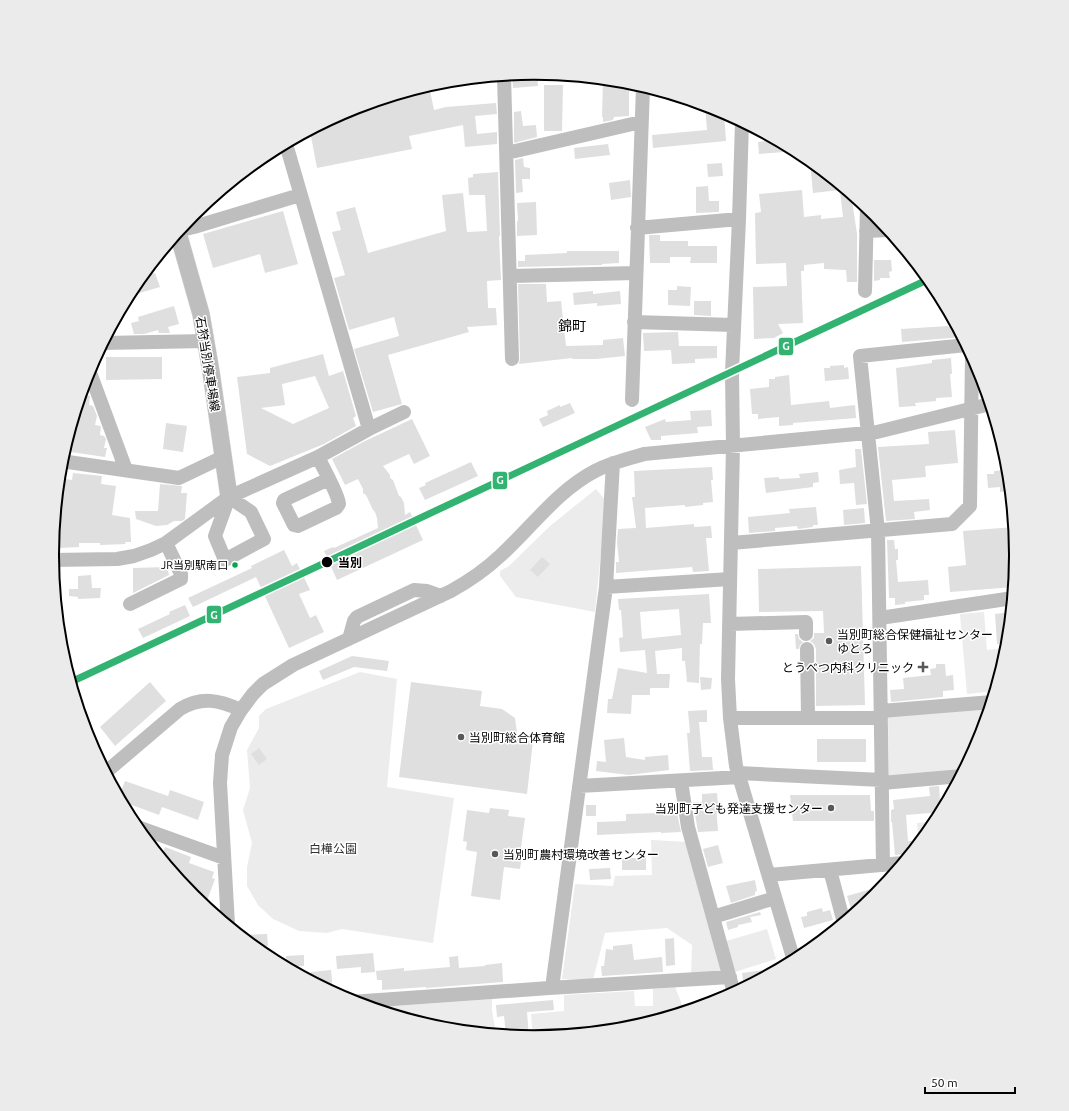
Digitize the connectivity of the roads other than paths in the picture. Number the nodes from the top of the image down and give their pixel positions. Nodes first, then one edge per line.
1 (504, 81) edge
2 (643, 93) edge
3 (641, 122) junction
4 (742, 128) edge
5 (288, 150) edge
6 (507, 153) junction
7 (300, 195) junction
8 (867, 215) edge
9 (739, 220) junction
10 (190, 228) edge
11 (637, 228) junction
12 (881, 230) edge
13 (866, 231) junction
14 (180, 239) edge
15 (636, 273) junction
16 (511, 276) junction
17 (865, 291) dead end
18 (634, 322) junction
19 (733, 325) junction
20 (206, 341) junction
21 (109, 343) edge
22 (961, 345) edge
23 (512, 359) dead end
24 (972, 370) edge
25 (93, 380) edge
26 (632, 400) dead end
27 (986, 405) edge
28 (972, 409) junction
29 (404, 412) dead end
30 (369, 429) junction
31 (868, 433) junction
32 (733, 446) junction
33 (318, 457) junction
34 (223, 458) junction
35 (68, 462) edge
36 (613, 463) junction
37 (126, 470) junction
38 (328, 479) dead end
39 (229, 497) junction
40 (878, 531) junction
41 (166, 543) junction
42 (731, 543) junction
43 (59, 560) edge
44 (730, 579) junction
45 (606, 586) junction
46 (1008, 599) edge
47 (130, 604) dead end
48 (880, 618) junction
49 (729, 624) junction
50 (806, 634) dead end
51 (806, 649) dead end
52 (987, 703) edge
53 (241, 710) junction
54 (881, 715) junction
55 (730, 718) junction
56 (808, 718) junction
57 (110, 769) edge
58 (739, 775) junction
59 (955, 776) edge
60 (681, 781) junction
61 (882, 782) junction
62 (579, 786) junction
63 (146, 830) edge
64 (224, 858) junction
65 (896, 864) edge
66 (883, 865) junction
67 (830, 870) junction
68 (769, 875) junction
69 (776, 898) junction
70 (713, 917) junction
71 (843, 918) edge
72 (228, 919) edge
73 (792, 955) edge
74 (730, 977) junction
75 (552, 988) junction
76 (733, 988) edge
77 (376, 1004) edge

1 - 6 street
2 - 3 street
3 - 6 street
3 - 11 street
4 - 9 street
5 - 7 street
6 - 16 street
7 - 10 street
7 - 30 street
8 - 13 street
9 - 11 street
9 - 19 street
11 - 15 street
12 - 13 street
13 - 17 street
14 - 20 main road, 石狩当別停車場線
15 - 16 street
15 - 18 street
16 - 23 street
18 - 19 street
18 - 26 street
19 - 32 street
20 - 21 street
20 - 34 main road, 石狩当別停車場線
22 - 31 street
24 - 28 street
25 - 37 street
27 - 28 street
28 - 31 street
28 - 40 street
29 - 30 street
30 - 33 street
31 - 32 street
31 - 40 street
32 - 36 street
32 - 42 street
33 - 38 street
33 - 39 street
34 - 37 street
34 - 39 main road, 石狩当別停車場線
35 - 37 street
36 - 45 street
36 - 53 street
39 - 41 street
40 - 42 street
40 - 48 street
41 - 43 street
41 - 47 street
42 - 44 street
44 - 45 street
44 - 49 street
45 - 62 street
46 - 48 street
48 - 54 street
49 - 50 street
49 - 55 street
51 - 56 street
52 - 54 street
53 - 57 street
53 - 64 street
54 - 56 street
54 - 61 street
55 - 56 street
55 - 58 street
58 - 60 street
58 - 61 street
58 - 68 street
59 - 61 street
60 - 62 street
60 - 70 street
61 - 66 street
62 - 75 street
63 - 64 street
64 - 72 street
65 - 66 street
66 - 67 street
67 - 68 street
67 - 71 street
68 - 69 street
69 - 70 street
69 - 73 street
70 - 74 street
74 - 75 street
74 - 76 street
75 - 77 street

